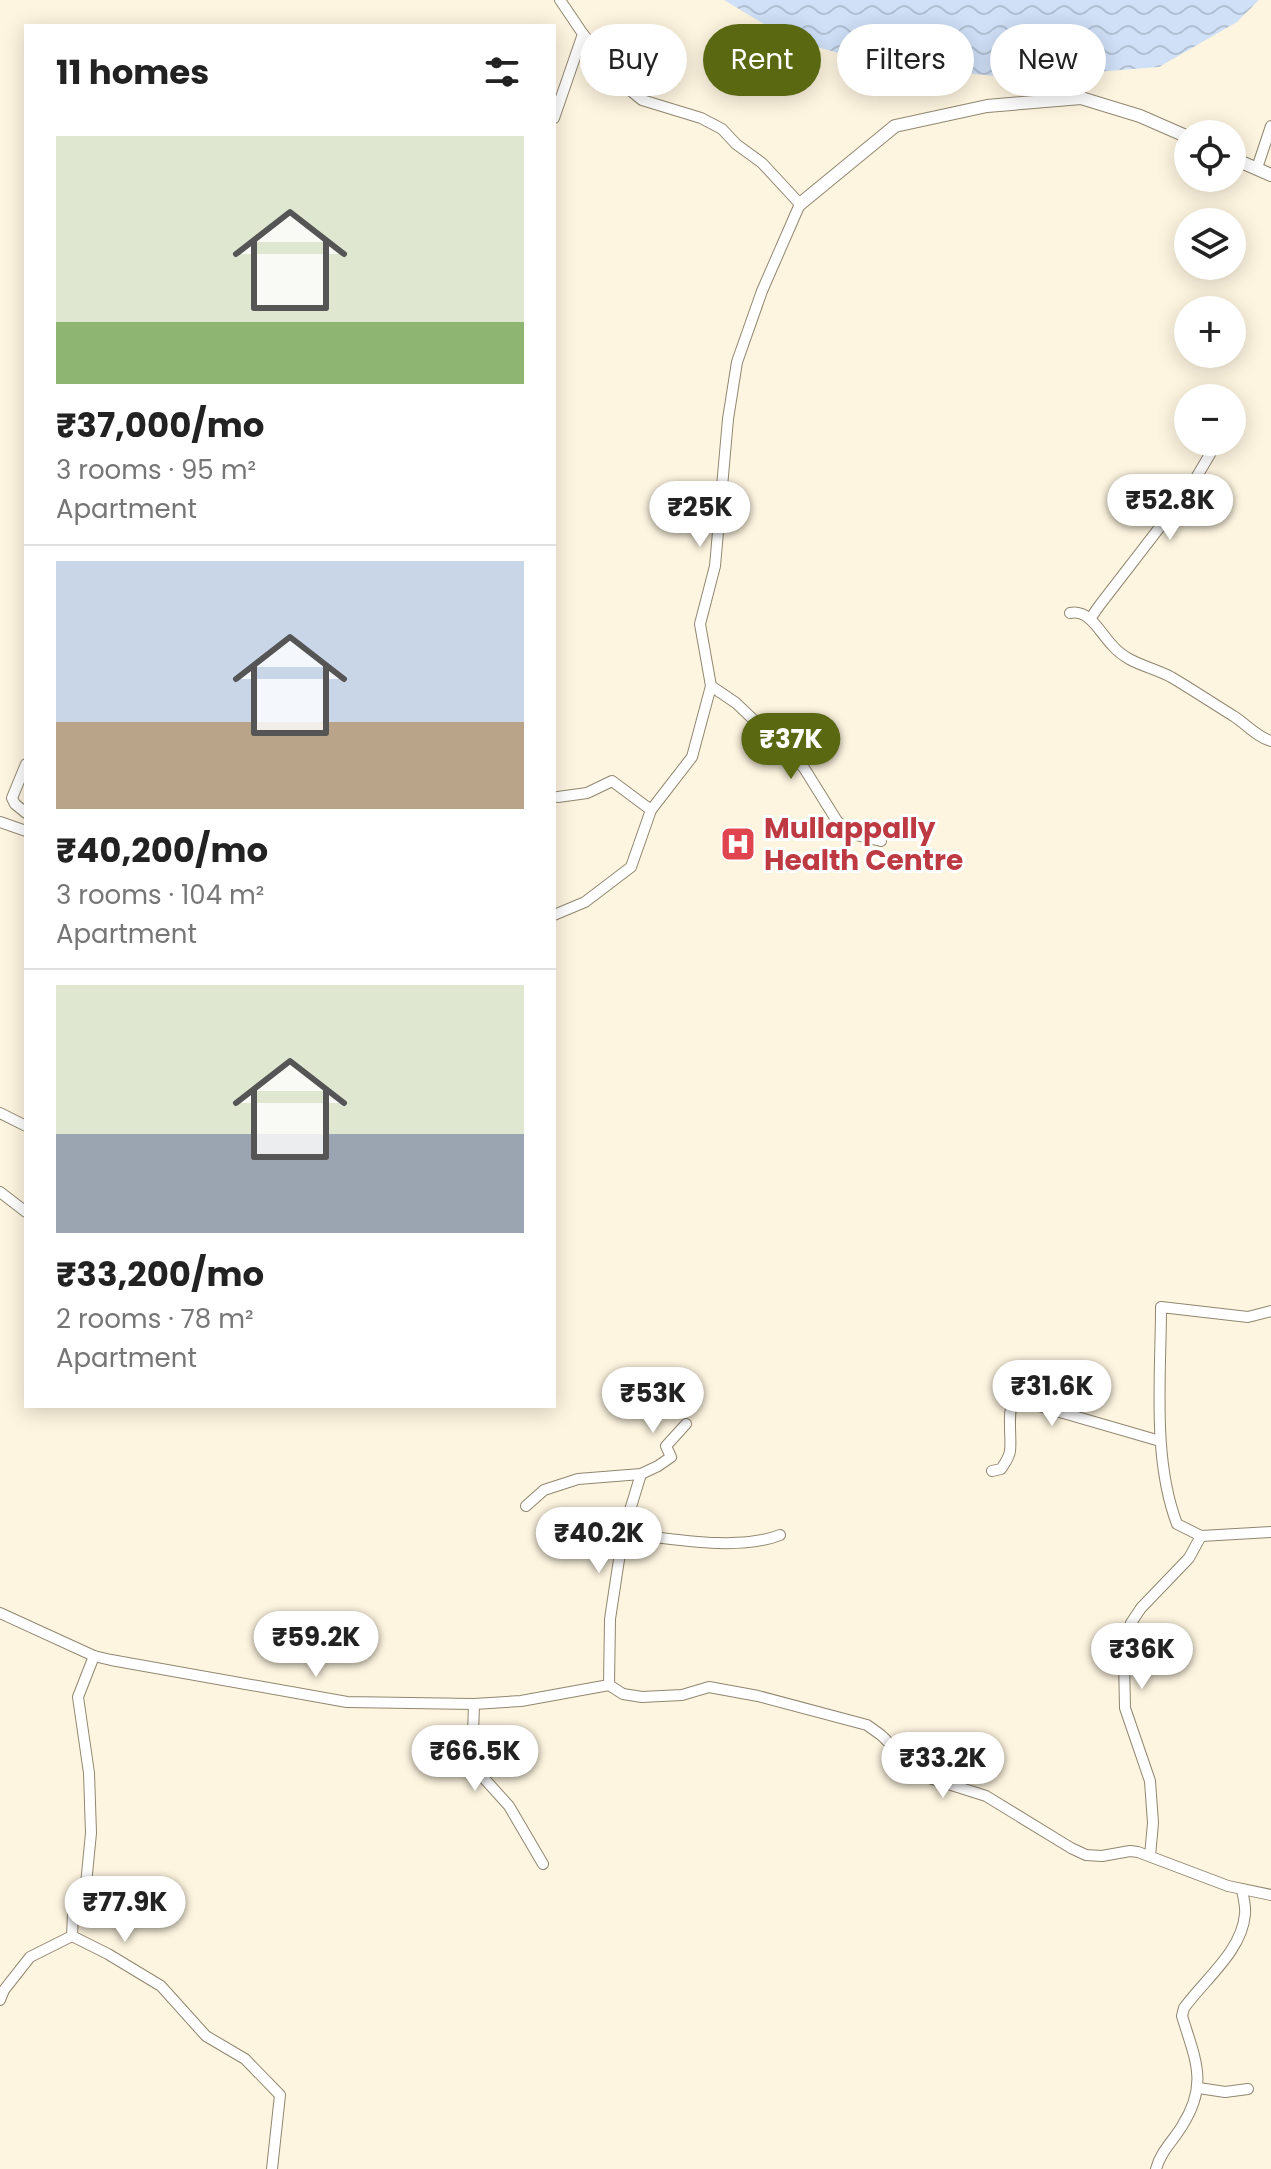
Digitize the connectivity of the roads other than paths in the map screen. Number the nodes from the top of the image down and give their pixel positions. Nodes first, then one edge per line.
1 (560, 0) edge
2 (580, 30) edge
3 (580, 43) edge
4 (637, 96) edge
5 (556, 112) edge
6 (1271, 126) edge
7 (1174, 131) edge
8 (1246, 164) edge
9 (1257, 168) junction
10 (1271, 175) edge
11 (800, 204) junction
12 (1209, 456) edge
13 (1070, 613) dead end
14 (1090, 619) junction
15 (711, 686) junction
16 (1271, 741) edge
17 (24, 769) edge
18 (558, 797) dead end
19 (651, 810) junction
20 (24, 811) edge
21 (0, 822) edge
22 (24, 830) edge
23 (881, 841) dead end
24 (556, 914) edge
25 (0, 1113) edge
26 (24, 1125) edge
27 (0, 1192) edge
28 (24, 1210) edge
29 (1271, 1311) edge
30 (686, 1424) dead end
31 (1160, 1441) junction
32 (992, 1471) dead end
33 (641, 1474) junction
34 (526, 1506) dead end
35 (1271, 1532) edge
36 (623, 1533) junction
37 (780, 1535) dead end
38 (1201, 1536) junction
39 (0, 1613) edge
40 (94, 1656) junction
41 (609, 1685) junction
42 (474, 1704) junction
43 (1150, 1856) junction
44 (543, 1864) dead end
45 (1242, 1889) junction
46 (1271, 1895) edge
47 (72, 1936) junction
48 (0, 2000) edge
49 (1199, 2088) junction
50 (1248, 2089) dead end
51 (272, 2169) edge
52 (1156, 2169) edge

1 - 2 street
3 - 5 street
4 - 11 street
6 - 9 street
7 - 11 street
8 - 9 street
9 - 10 street
11 - 15 street
12 - 14 street
13 - 14 street
14 - 16 street
15 - 19 street
15 - 23 street
17 - 20 street
18 - 19 street
19 - 24 street
21 - 22 street
25 - 26 street
27 - 28 street
29 - 31 street
30 - 33 street
31 - 32 street
31 - 38 street
33 - 34 street
33 - 36 street
35 - 38 street
36 - 37 street
36 - 41 street
38 - 43 street
39 - 40 street
40 - 42 street
40 - 47 street
41 - 42 street
41 - 43 street
42 - 44 street
43 - 45 street
45 - 46 street
45 - 49 street
47 - 48 street
47 - 51 street
49 - 50 street
49 - 52 street

